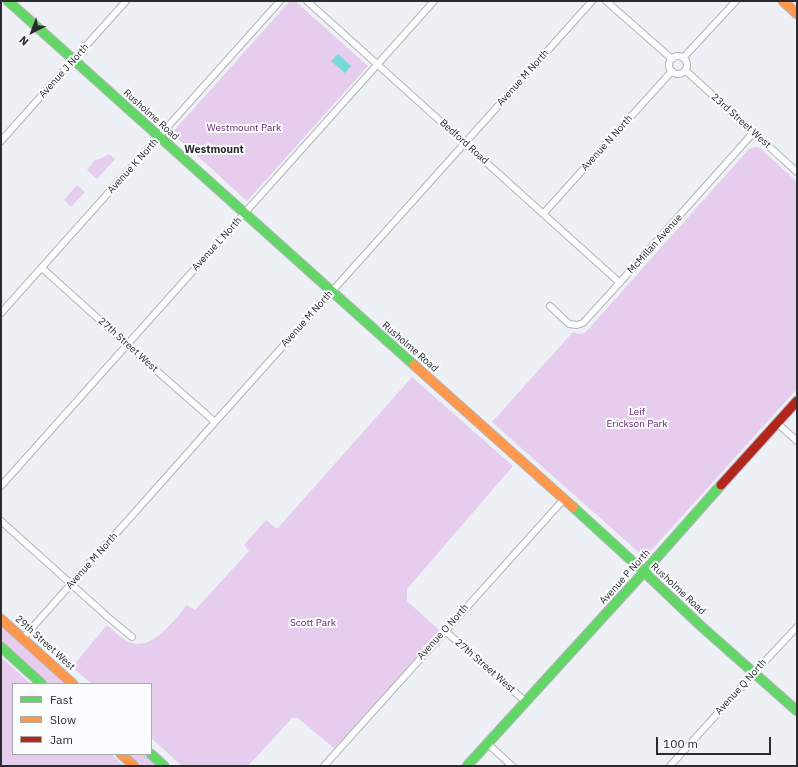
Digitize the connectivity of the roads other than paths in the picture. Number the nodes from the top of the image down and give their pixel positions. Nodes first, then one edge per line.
1 (8, 1) edge
2 (126, 1) edge
3 (280, 1) edge
4 (307, 1) edge
5 (434, 1) edge
6 (592, 1) edge
7 (606, 1) edge
8 (736, 1) edge
9 (782, 1) edge
10 (797, 14) edge
11 (683, 58) junction
12 (672, 59) junction
13 (73, 60) junction
14 (377, 64) junction
15 (685, 70) junction
16 (672, 71) junction
17 (753, 133) junction
18 (158, 137) junction
19 (1, 141) edge
20 (464, 144) junction
21 (797, 172) edge
22 (244, 214) junction
23 (543, 214) junction
24 (42, 268) junction
25 (620, 283) junction
26 (331, 292) junction
27 (550, 306) dead end
28 (1, 313) edge
29 (127, 344) junction
30 (797, 401) edge
31 (215, 422) junction
32 (777, 423) junction
33 (797, 441) edge
34 (1, 486) edge
35 (564, 499) junction
36 (1, 521) edge
37 (644, 572) junction
38 (71, 584) junction
39 (1, 619) edge
40 (797, 627) edge
41 (445, 631) junction
42 (132, 637) dead end
43 (22, 638) junction
44 (1, 647) edge
45 (754, 673) junction
46 (41, 683) edge
47 (72, 683) edge
48 (526, 702) junction
49 (797, 711) edge
50 (487, 743) junction
51 (122, 755) edge
52 (152, 755) edge
53 (134, 766) edge
54 (164, 766) edge
55 (324, 766) edge
56 (467, 766) edge
57 (512, 766) edge
58 (670, 766) edge

1 - 13 street, Rusholme Road
2 - 13 street, Avenue J North
3 - 18 street, Avenue K North
4 - 14 street, Bedford Road
5 - 14 street, Avenue L North
6 - 20 street, Avenue M North
7 - 12 street
8 - 11 street
9 - 10 street
11 - 12 street
11 - 15 street
12 - 16 street
13 - 18 street, Rusholme Road
13 - 19 street, Avenue J North
14 - 20 street, Bedford Road
14 - 22 street, Avenue L North
15 - 16 street
15 - 17 street, 23rd Street West
16 - 23 street, Avenue N North
17 - 21 street, 23rd Street West
17 - 25 street, McMillan Avenue
18 - 22 street, Rusholme Road
18 - 24 street, Avenue K North
20 - 23 street, Bedford Road
20 - 26 street, Avenue M North
22 - 26 street, Rusholme Road
22 - 29 street, Avenue L North
23 - 25 street, Bedford Road
24 - 28 street, Avenue K North
24 - 29 street, 27th Street West
25 - 27 street, McMillan Avenue
26 - 31 street, Avenue M North
26 - 35 street, Rusholme Road
29 - 31 street, 27th Street West
29 - 34 street, Avenue L North
30 - 32 street, Avenue P North
31 - 38 street, Avenue M North
32 - 33 street
32 - 37 street, Avenue P North
35 - 37 street, Rusholme Road
35 - 41 street, Avenue O North
36 - 38 street
37 - 45 street, Rusholme Road
37 - 48 street, Avenue P North
38 - 42 street
38 - 43 street, Avenue M North
39 - 43 street, 29th Street West
40 - 45 street, Avenue Q North
41 - 48 street, 27th Street West
41 - 55 street, Avenue O North
43 - 47 street, 29th Street West
44 - 46 street
45 - 49 street, Rusholme Road
45 - 58 street, Avenue Q North
48 - 50 street, Avenue P North
50 - 56 street, Avenue P North
50 - 57 street
51 - 53 street
52 - 54 street

